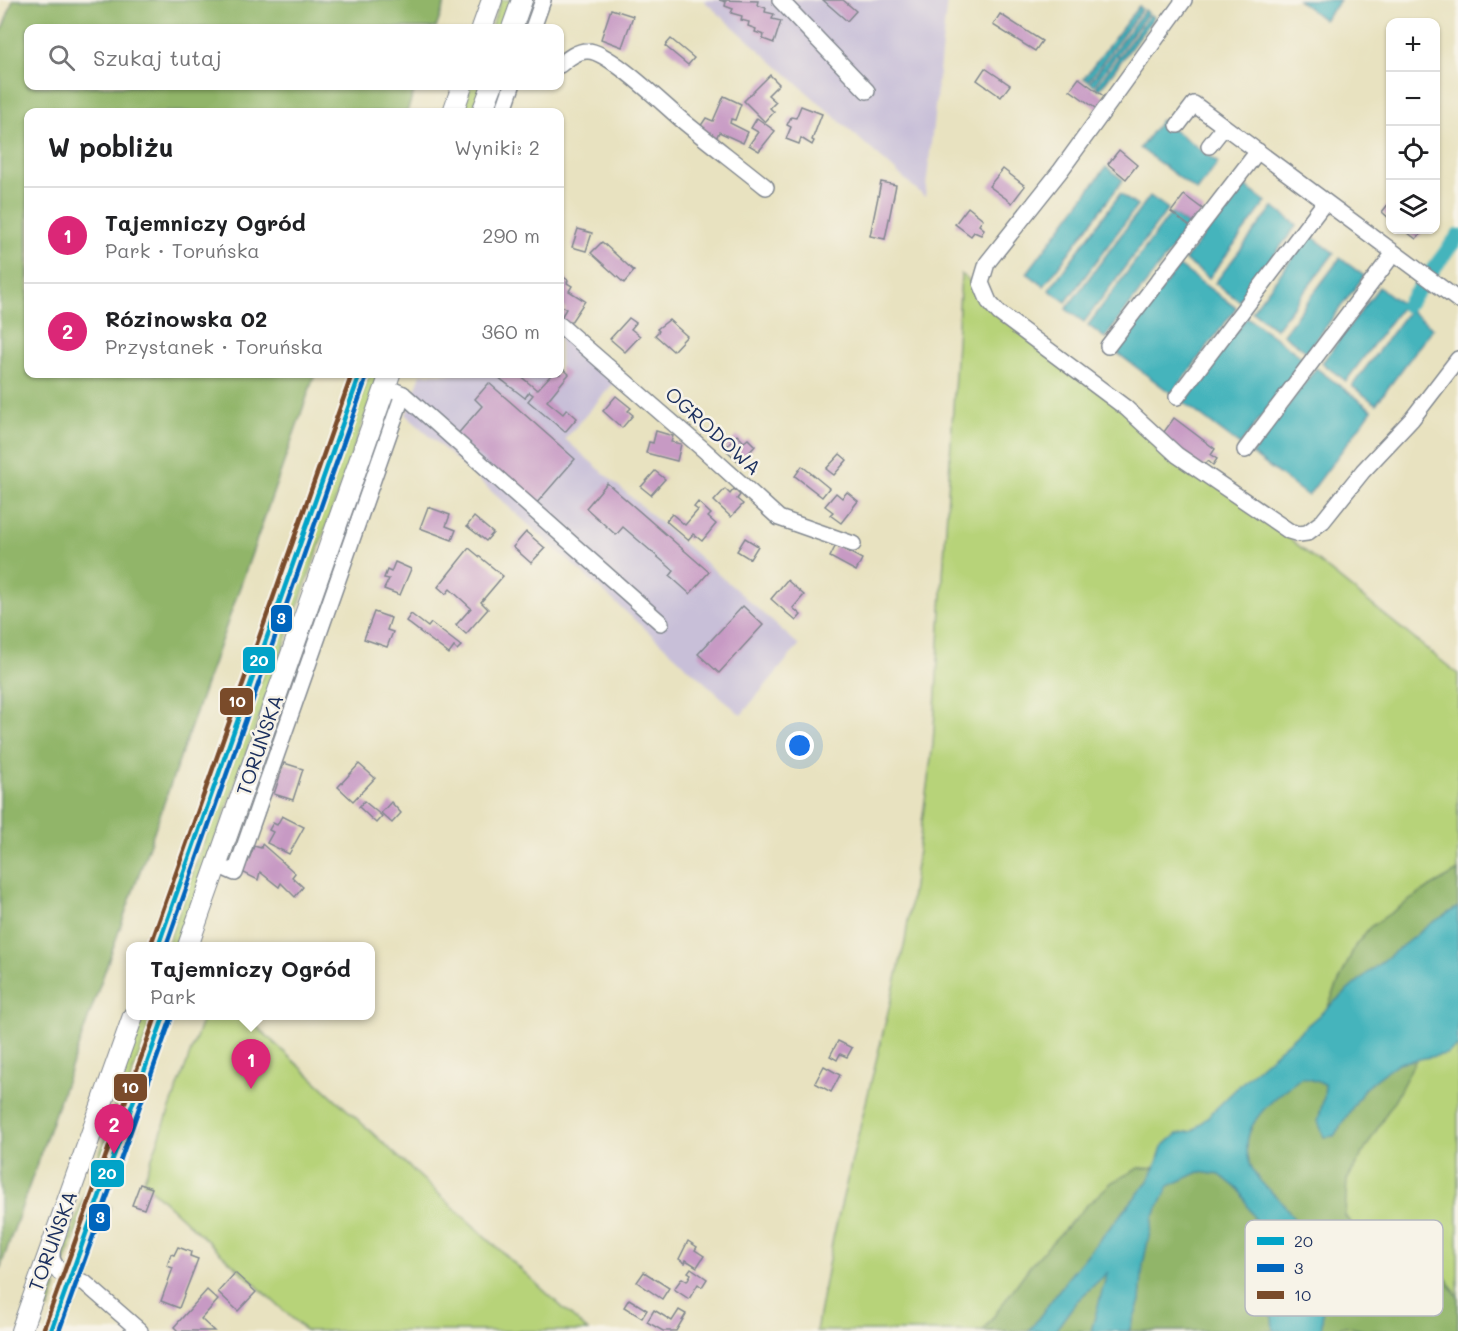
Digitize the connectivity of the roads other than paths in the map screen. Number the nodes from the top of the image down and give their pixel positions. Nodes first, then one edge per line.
1 (492, 0) edge
2 (522, 0) edge
3 (543, 0) edge
4 (780, 0) edge
5 (1184, 0) edge
6 (483, 24) edge
7 (513, 24) edge
8 (534, 24) edge
9 (564, 61) edge
10 (461, 90) edge
11 (490, 90) edge
12 (510, 90) edge
13 (867, 91) dead end
14 (454, 108) edge
15 (484, 108) edge
16 (504, 108) edge
17 (1178, 124) dead end
18 (1224, 127) junction
19 (1209, 146) dead end
20 (1258, 151) junction
21 (766, 188) dead end
22 (1325, 202) junction
23 (1394, 253) junction
24 (1458, 300) edge
25 (564, 328) edge
26 (1108, 346) dead end
27 (1458, 359) edge
28 (359, 378) edge
29 (393, 385) edge
30 (1177, 397) dead end
31 (1245, 450) dead end
32 (853, 544) dead end
33 (661, 623) dead end
34 (159, 942) edge
35 (189, 942) edge
36 (132, 1020) edge
37 (163, 1020) edge
38 (52, 1240) junction
39 (70, 1277) junction
40 (21, 1331) edge
41 (51, 1331) edge
42 (140, 1331) edge

1 - 6 main road
2 - 7 main road
3 - 8 street
4 - 13 street
5 - 27 street
9 - 21 street
10 - 14 main road
11 - 15 main road
12 - 16 street
17 - 18 street
18 - 19 street
18 - 20 street
20 - 22 street
20 - 26 street
22 - 23 street
22 - 30 street
23 - 24 street
23 - 31 street
25 - 32 street, OGRODOWA
28 - 34 main road, TORUŃSKA
29 - 33 street
29 - 35 main road, TORUŃSKA
36 - 38 main road, TORUŃSKA
37 - 39 main road, TORUŃSKA
38 - 39 street
38 - 40 main road, TORUŃSKA
39 - 41 main road, TORUŃSKA
39 - 42 street

